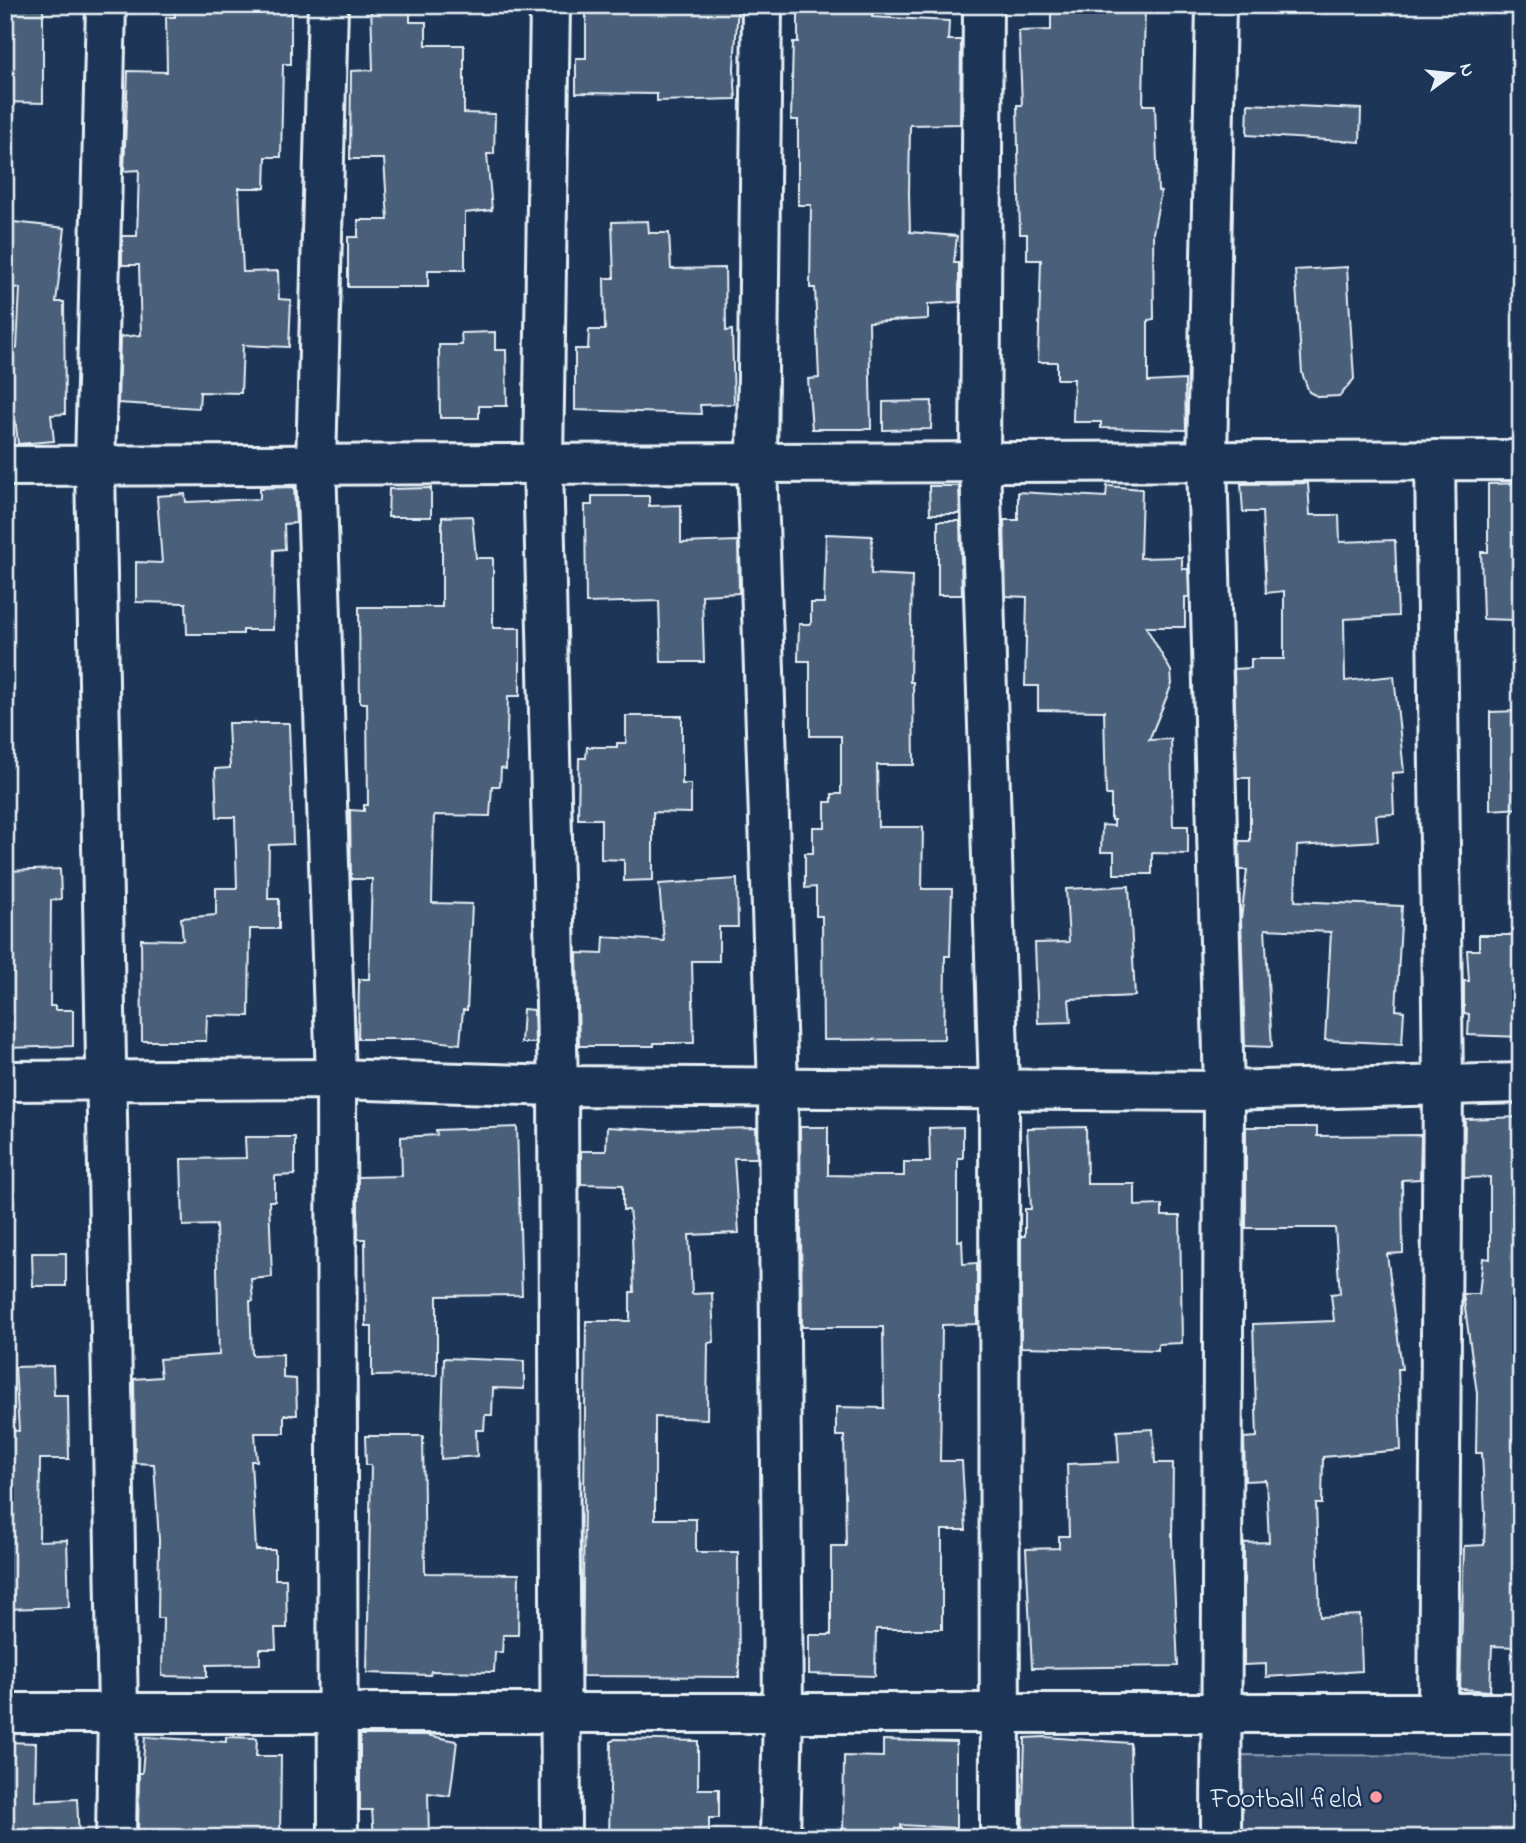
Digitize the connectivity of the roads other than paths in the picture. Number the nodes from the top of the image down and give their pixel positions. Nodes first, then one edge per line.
1 (106, 5) edge
2 (328, 5) edge
3 (550, 5) edge
4 (762, 5) edge
5 (983, 5) edge
6 (1216, 5) edge
7 (1435, 460) junction
8 (1521, 460) edge
9 (1207, 461) junction
10 (980, 462) junction
11 (544, 463) junction
12 (757, 463) junction
13 (316, 464) junction
14 (5, 466) edge
15 (95, 466) junction
16 (105, 1079) junction
17 (336, 1079) junction
18 (5, 1081) edge
19 (1443, 1083) junction
20 (1521, 1083) edge
21 (558, 1086) junction
22 (778, 1087) junction
23 (999, 1088) junction
24 (1224, 1091) junction
25 (339, 1712) junction
26 (562, 1712) junction
27 (5, 1713) edge
28 (118, 1713) junction
29 (783, 1713) junction
30 (1001, 1713) junction
31 (1438, 1713) junction
32 (1521, 1713) edge
33 (1223, 1714) junction
34 (116, 1838) edge
35 (338, 1838) edge
36 (561, 1838) edge
37 (780, 1838) edge
38 (1000, 1838) edge
39 (1221, 1838) edge

1 - 15 street
2 - 13 street
3 - 11 street
4 - 12 street
5 - 10 street
6 - 9 street
7 - 8 street
7 - 9 street
7 - 19 street
9 - 10 street
9 - 24 street
10 - 12 street
10 - 23 street
11 - 12 street
11 - 13 street
11 - 21 street
12 - 22 street
13 - 15 street
13 - 17 street
14 - 15 street
15 - 16 street
16 - 17 street
16 - 18 street
16 - 28 street
17 - 21 street
17 - 25 street
19 - 20 street
19 - 24 street
19 - 31 street
21 - 22 street
21 - 26 street
22 - 23 street
22 - 29 street
23 - 24 street
23 - 30 street
24 - 33 street
25 - 26 street
25 - 28 street
25 - 35 street
26 - 29 street
26 - 36 street
27 - 28 street
28 - 34 street
29 - 30 street
29 - 37 street
30 - 33 street
30 - 38 street
31 - 32 street
31 - 33 street
33 - 39 street

